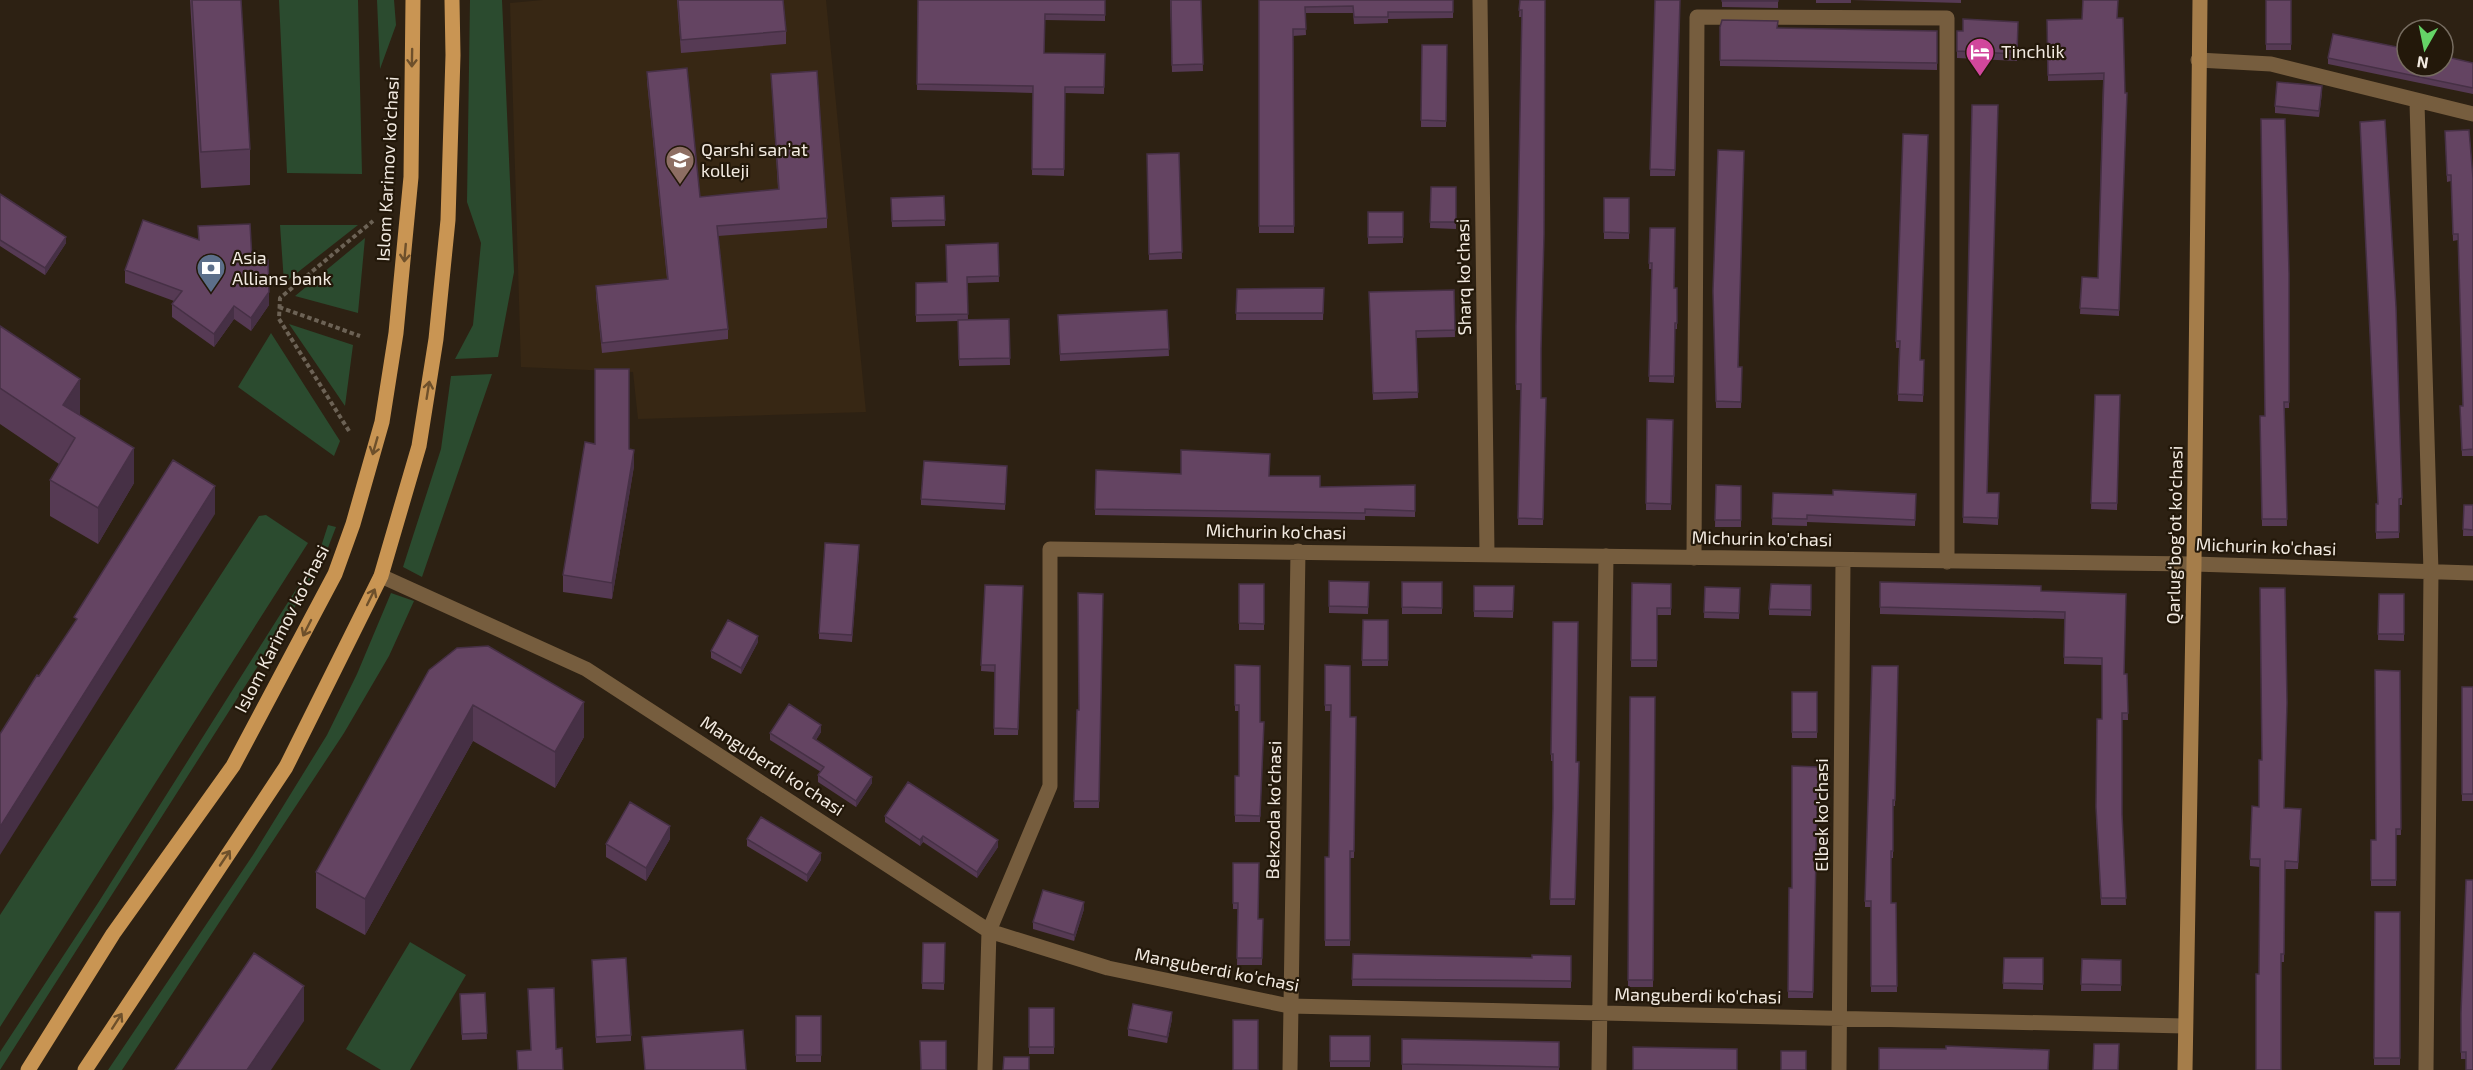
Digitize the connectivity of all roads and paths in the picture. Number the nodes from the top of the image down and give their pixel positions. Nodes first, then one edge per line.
1 (413, 0) edge
2 (452, 0) edge
3 (1480, 0) edge
4 (2200, 0) edge
5 (2198, 60) junction
6 (2417, 103) junction
7 (2473, 114) edge
8 (373, 220) dead end
9 (279, 308) junction
10 (360, 336) dead end
11 (349, 431) dead end
12 (1298, 551) junction
13 (1487, 554) junction
14 (1606, 556) junction
15 (1694, 558) junction
16 (1843, 560) junction
17 (1947, 562) junction
18 (2194, 564) junction
19 (2431, 572) junction
20 (2473, 573) edge
21 (381, 576) junction
22 (989, 930) junction
23 (1289, 1006) junction
24 (1599, 1013) junction
25 (1840, 1018) junction
26 (2185, 1026) junction
27 (28, 1070) edge
28 (85, 1070) edge
29 (985, 1070) edge
30 (1290, 1070) edge
31 (1599, 1070) edge
32 (1839, 1070) edge
33 (2185, 1070) edge
34 (2426, 1070) edge

1 -> 27 main road, Islom Karimov ko‘chasi
21 -> 2 main road
3 - 13 street, Sharq ko'chasi
4 - 5 main road, Qarlug‘bog‘ot ko‘chasi
5 - 6 street
5 - 18 main road, Qarlug‘bog‘ot ko‘chasi
6 - 7 street
6 - 19 street
8 - 9 path
9 - 10 path
9 - 11 path
12 - 13 street, Michurin ko'chasi
12 - 22 street, Michurin ko'chasi
12 - 23 street, Bekzoda ko'chasi
13 - 14 street, Michurin ko'chasi
14 - 15 street, Michurin ko'chasi
14 - 24 street
15 - 16 street, Michurin ko'chasi
15 - 17 street
16 - 17 street, Michurin ko'chasi
16 - 25 street, Elbek ko'chasi
17 - 18 street, Michurin ko'chasi
18 - 19 street, Michurin ko'chasi
18 - 26 main road, Qarlug‘bog‘ot ko‘chasi
19 - 20 street, Michurin ko'chasi
19 - 34 street
21 - 22 street, Manguberdi ko'chasi
28 -> 21 main road
22 - 23 street, Manguberdi ko'chasi
22 - 29 street
23 - 24 street, Manguberdi ko'chasi
23 - 30 street, Bekzoda ko'chasi
24 - 25 street, Manguberdi ko'chasi
24 - 31 street
25 - 26 street, Manguberdi ko'chasi
25 - 32 street, Elbek ko'chasi
26 - 33 main road, Qarlug‘bog‘ot ko‘chasi

